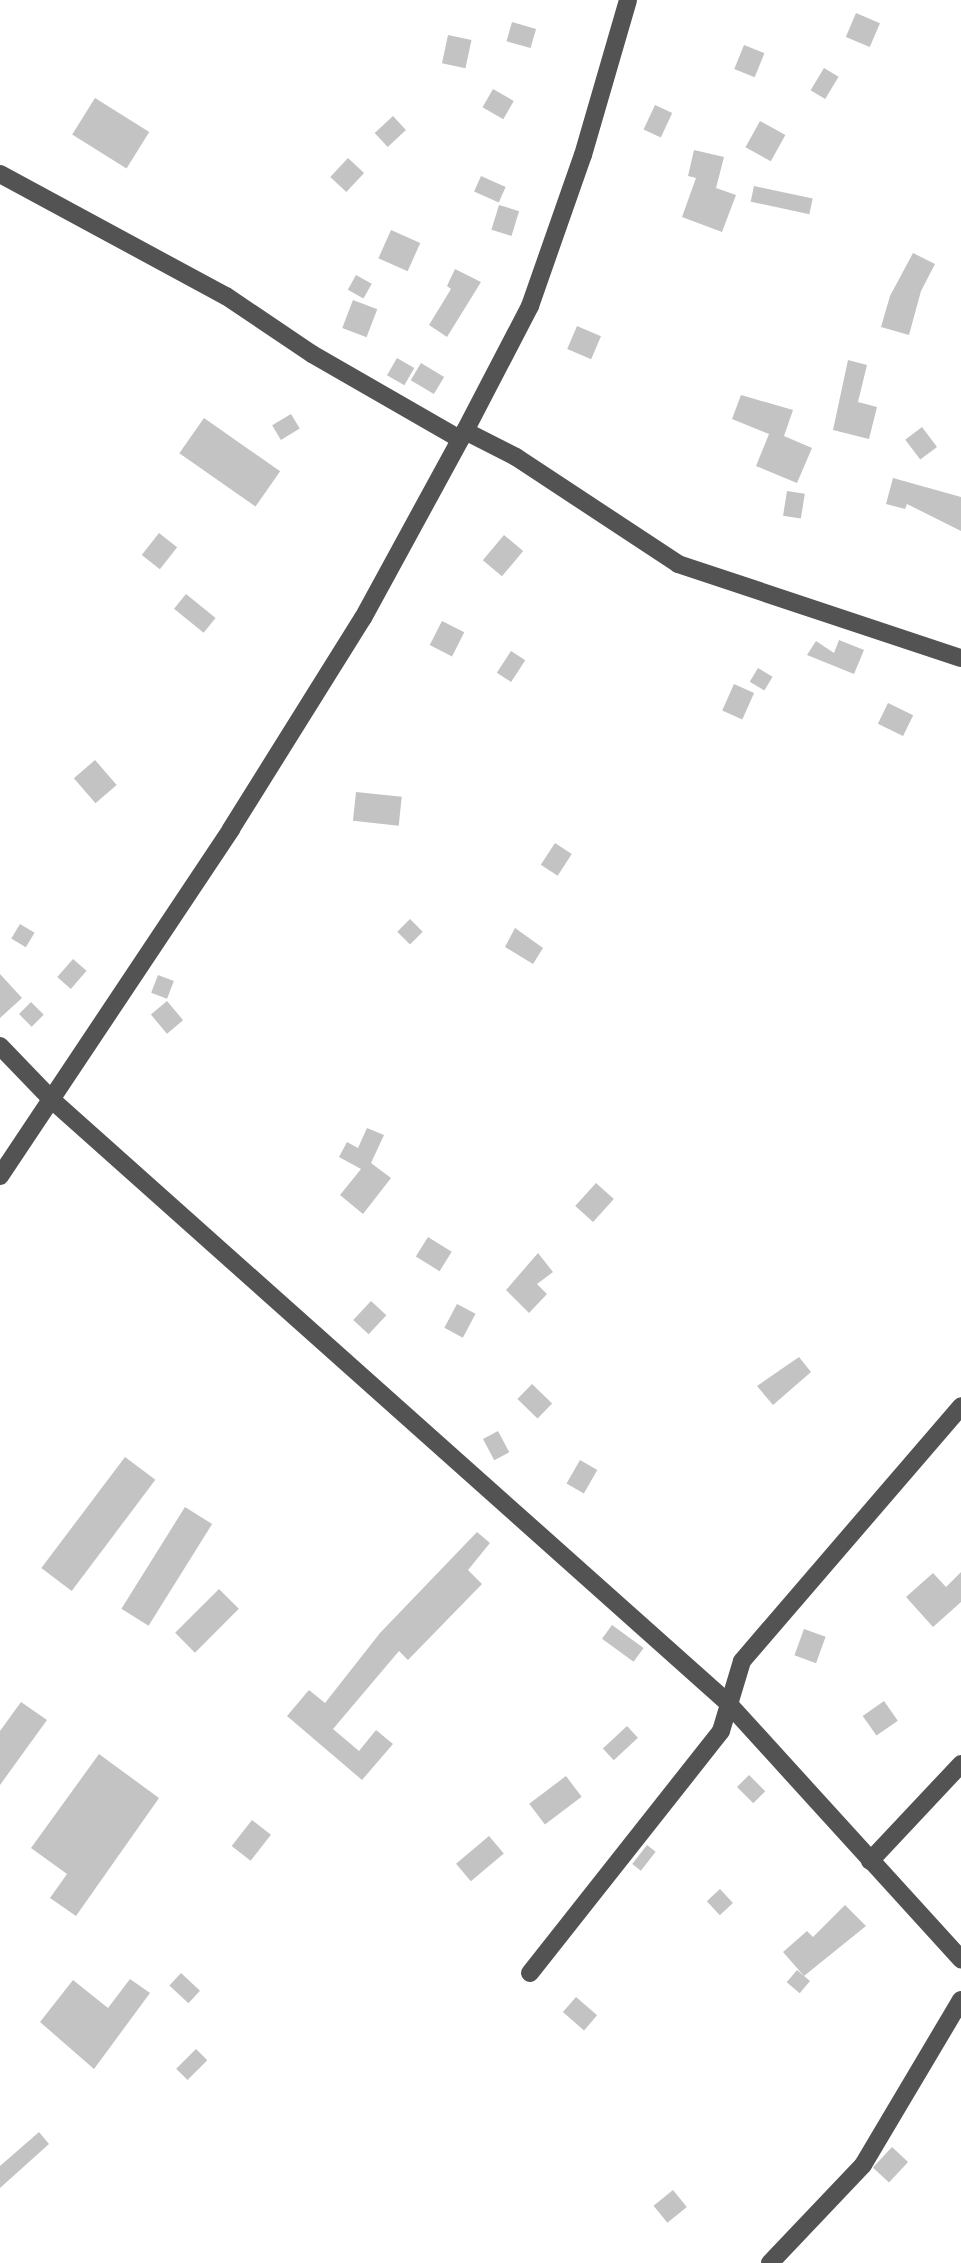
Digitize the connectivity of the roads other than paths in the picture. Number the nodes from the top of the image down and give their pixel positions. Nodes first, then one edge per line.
1 (628, 0) edge
2 (0, 174) edge
3 (462, 435) junction
4 (961, 658) edge
5 (0, 1046) edge
6 (52, 1100) junction
7 (0, 1176) edge
8 (961, 1406) edge
9 (727, 1702) junction
10 (961, 1764) edge
11 (870, 1861) junction
12 (961, 1959) edge
13 (530, 1972) dead end
14 (961, 2000) edge
15 (770, 2263) edge

1 - 3 street
2 - 3 street
3 - 4 street
3 - 6 street
5 - 6 street
6 - 7 street
6 - 9 street
8 - 9 street
9 - 11 street
9 - 13 street
10 - 11 street
11 - 12 street
14 - 15 street

